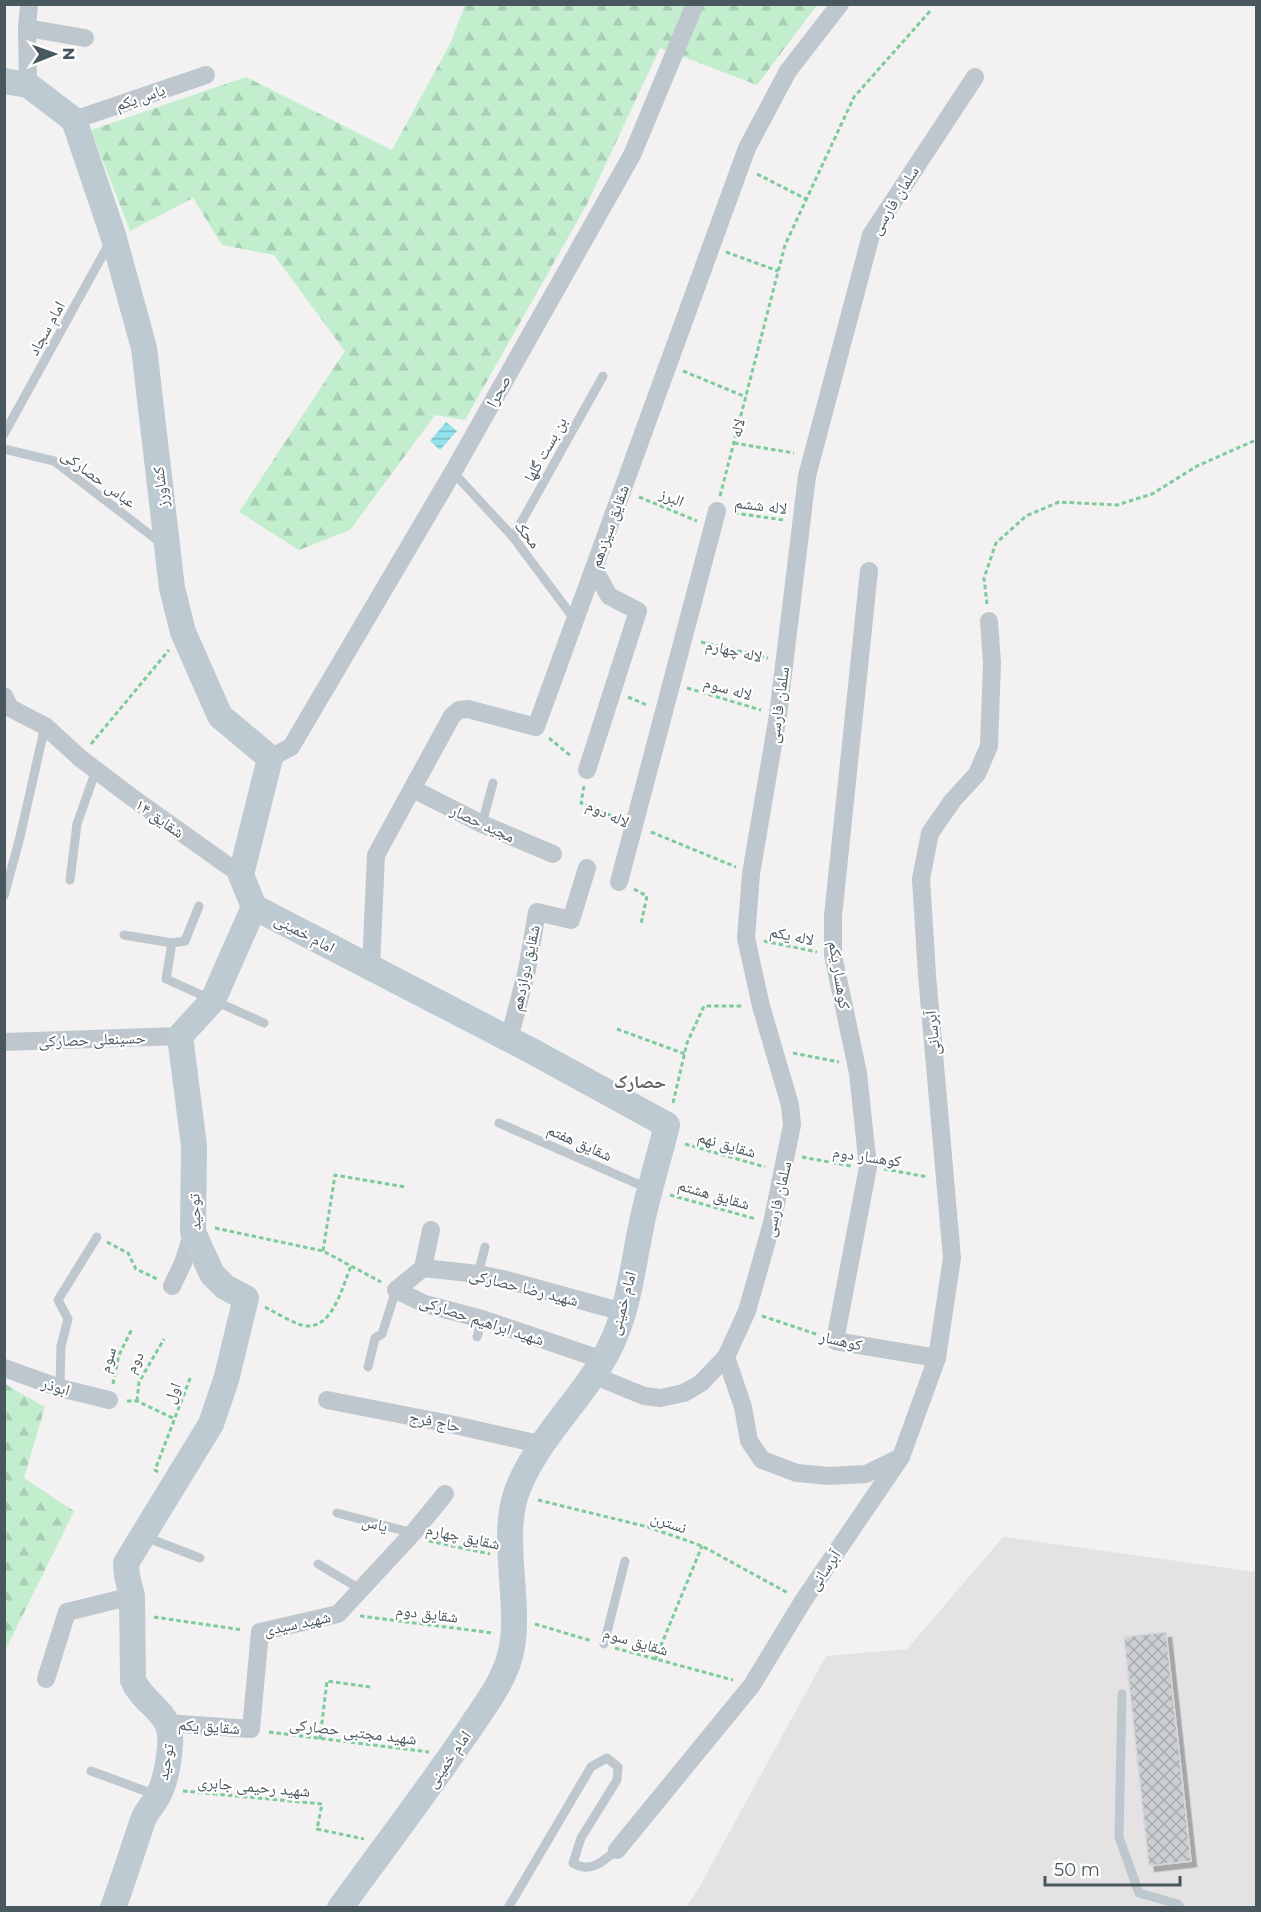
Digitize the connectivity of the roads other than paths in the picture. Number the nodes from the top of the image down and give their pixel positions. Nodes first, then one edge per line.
1 (29, 4) edge
2 (694, 4) edge
3 (840, 4) edge
4 (27, 28) junction
5 (85, 38) dead end
6 (206, 75) dead end
7 (975, 77) dead end
8 (16, 83) edge
9 (74, 120) junction
10 (113, 235) junction
11 (603, 376) dead end
12 (4, 435) edge
13 (4, 449) edge
14 (453, 472) junction
15 (714, 519) road end
16 (513, 537) junction
17 (168, 548) junction
18 (594, 569) junction
19 (869, 571) dead end
20 (575, 620) junction
21 (989, 621) road end
22 (4, 696) edge
23 (45, 726) junction
24 (270, 758) junction
25 (96, 770) junction
26 (587, 770) road end
27 (493, 783) dead end
28 (413, 789) junction
29 (482, 824) junction
30 (553, 854) dead end
31 (587, 868) dead end
32 (241, 875) junction
33 (70, 880) dead end
34 (619, 882) dead end
35 (4, 896) edge
36 (199, 906) dead end
37 (254, 907) junction
38 (124, 934) dead end
39 (172, 943) junction
40 (371, 967) junction
41 (213, 1000) junction
42 (264, 1023) dead end
43 (180, 1036) junction
44 (509, 1039) junction
45 (4, 1042) edge
46 (499, 1123) dead end
47 (649, 1189) junction
48 (193, 1228) junction
49 (431, 1230) dead end
50 (97, 1237) road end
51 (485, 1247) dead end
52 (423, 1268) junction
53 (478, 1274) junction
54 (172, 1286) road end
55 (396, 1290) junction
56 (623, 1312) junction
57 (482, 1319) junction
58 (477, 1337) dead end
59 (835, 1341) joint
60 (726, 1357) junction
61 (937, 1358) junction
62 (368, 1367) dead end
63 (598, 1367) junction
64 (4, 1368) edge
65 (60, 1388) junction
66 (110, 1400) road end
67 (327, 1400) dead end
68 (543, 1445) junction
69 (901, 1457) junction
70 (445, 1494) dead end
71 (337, 1513) dead end
72 (411, 1535) junction
73 (143, 1536) junction
74 (200, 1558) dead end
75 (626, 1561) dead end
76 (318, 1564) dead end
77 (360, 1589) junction
78 (132, 1605) junction
79 (604, 1644) road end
80 (46, 1679) dead end
81 (1122, 1694) dead end
82 (167, 1723) junction
83 (251, 1729) joint
84 (91, 1771) dead end
85 (159, 1793) junction
86 (617, 1850) joint
87 (113, 1908) edge
88 (131, 1908) edge
89 (340, 1908) edge
90 (508, 1908) edge
91 (1180, 1908) edge

1 - 4 street
2 - 14 street, صحرا
3 - 18 street, شقایق سیزدهم
4 - 5 street
4 - 8 street
6 - 9 street, یاس یکم
7 - 60 street, سلمان فارسی
8 - 9 street
9 - 10 street, کشاورز
10 - 12 lane, امام سجاد
10 - 17 street, کشاورز
11 - 16 lane, بن بست گلها
13 - 17 lane, عباس حصارکی
14 - 16 lane, محک
14 - 24 street, صحرا
15 - 34 street
16 - 20 lane, محک
17 - 24 street, کشاورز
18 - 20 street, شقایق سیزدهم
18 - 26 street
19 - 59 street, کوهسار یکم
20 - 28 street, شقایق سیزدهم
21 - 61 street, آبرسانی
22 - 23 street, شقایق ۱۴
23 - 25 street, شقایق ۱۴
23 - 35 lane
24 - 32 street
25 - 32 street, شقایق ۱۴
25 - 33 lane
27 - 29 lane
28 - 29 street, مجید حصار
28 - 40 street
29 - 30 street, مجید حصار
31 - 44 street, شقایق دوازدهم
32 - 37 street
36 - 39 lane
37 - 40 street, امام خمینی
37 - 41 street
38 - 39 lane
39 - 41 lane
40 - 44 street, امام خمینی
41 - 42 lane
41 - 43 street
43 - 45 street, حسینعلی حصارکی
43 - 48 street, توحید
44 - 47 street, امام خمینی
46 - 47 lane, شقایق هفتم
47 - 56 street, امام خمینی
48 - 54 street
48 - 73 street, توحید
49 - 52 street
50 - 65 lane
51 - 53 lane
52 - 53 street, شهید رضا حصارکی
52 - 55 street
53 - 56 street, شهید رضا حصارکی
55 - 57 street, شهید ابراهیم حصارکی
55 - 62 lane
56 - 63 street, امام خمینی
57 - 58 lane
57 - 63 street, شهید ابراهیم حصارکی
59 - 61 street, کوهسار
60 - 63 street
60 - 69 street
61 - 69 street, آبرسانی
63 - 68 street, امام خمینی
64 - 65 street, ابوذر
65 - 66 street, ابوذر
67 - 68 street, حاج فرج
68 - 89 street, امام خمینی
69 - 86 street, آبرسانی
70 - 72 street, شهید سیدی
71 - 72 lane, یاس
72 - 77 street, شهید سیدی
73 - 74 lane
73 - 78 street, توحید
75 - 79 lane
76 - 77 lane
77 - 83 street, شهید سیدی
78 - 80 street
78 - 82 street, توحید
81 - 91 lane
82 - 83 street, شقایق یکم
82 - 85 street, توحید
84 - 85 lane
85 - 87 street, توحید
85 - 88 street, توحید
86 - 90 lane

